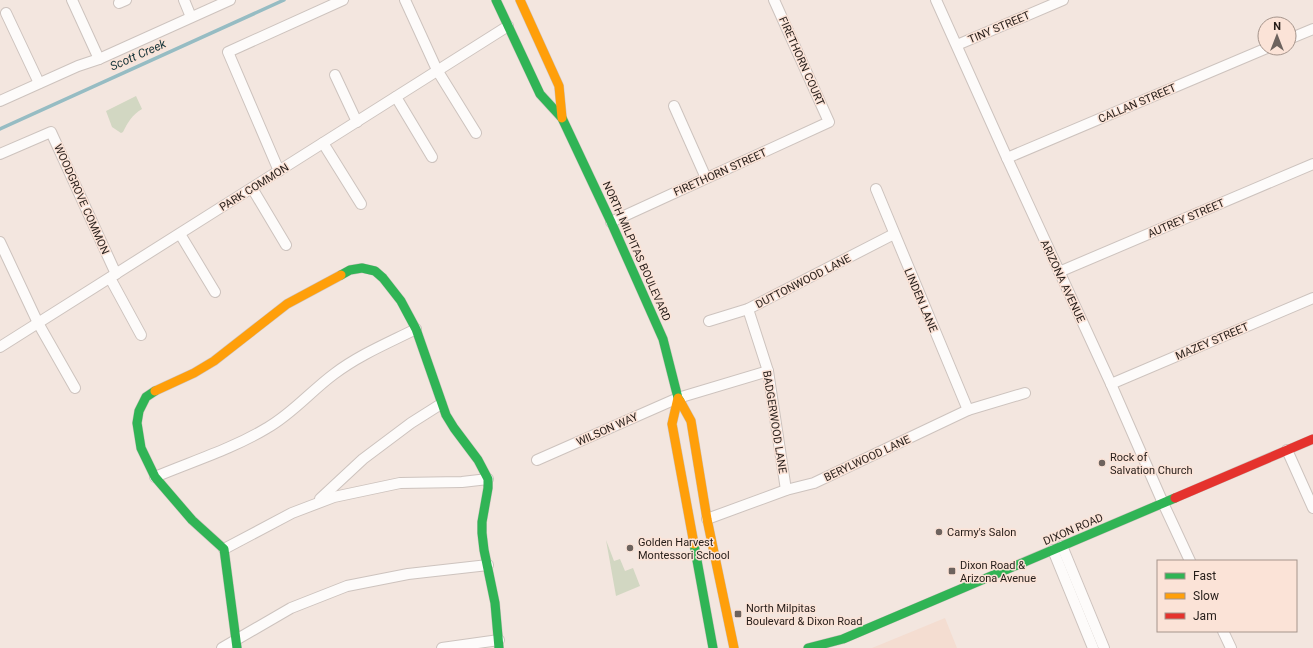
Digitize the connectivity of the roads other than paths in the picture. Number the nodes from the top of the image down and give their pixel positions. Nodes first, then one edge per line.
1 (72, 0) edge
2 (184, 0) edge
3 (230, 0) edge
4 (343, 0) edge
5 (405, 0) edge
6 (496, 0) edge
7 (520, 0) edge
8 (774, 0) edge
9 (936, 0) edge
10 (1063, 0) edge
11 (508, 6) dead end
12 (6, 13) dead end
13 (191, 17) junction
14 (508, 26) junction
15 (1313, 29) edge
16 (522, 30) dead end
17 (1297, 36) edge
18 (957, 45) junction
19 (1257, 52) edge
20 (99, 59) junction
21 (437, 70) junction
22 (542, 71) dead end
23 (335, 75) dead end
24 (39, 83) junction
25 (396, 97) junction
26 (560, 97) junction
27 (0, 101) edge
28 (674, 106) dead end
29 (562, 118) junction
30 (357, 122) junction
31 (829, 122) joint
32 (476, 133) dead end
33 (323, 143) junction
34 (0, 154) edge
35 (432, 157) dead end
36 (1007, 158) junction
37 (1313, 164) edge
38 (279, 171) junction
39 (706, 178) junction
40 (252, 188) junction
41 (876, 189) dead end
42 (361, 204) dead end
43 (611, 222) junction
44 (180, 234) junction
45 (894, 234) junction
46 (0, 242) edge
47 (286, 245) dead end
48 (1059, 272) junction
49 (113, 276) junction
50 (215, 292) dead end
51 (1313, 298) edge
52 (748, 309) junction
53 (709, 321) dead end
54 (38, 323) junction
55 (416, 329) junction
56 (141, 335) dead end
57 (0, 347) edge
58 (768, 371) junction
59 (1111, 384) junction
60 (74, 388) dead end
61 (1025, 393) dead end
62 (678, 398) junction
63 (441, 404) junction
64 (968, 410) junction
65 (1313, 439) edge
66 (1287, 450) junction
67 (537, 460) dead end
68 (156, 477) junction
69 (488, 479) junction
70 (786, 490) junction
71 (316, 503) junction
72 (1163, 503) junction
73 (1313, 508) edge
74 (707, 519) junction
75 (1058, 548) junction
76 (224, 549) junction
77 (1190, 560) edge
78 (488, 565) junction
79 (1223, 632) edge
80 (843, 639) junction
81 (237, 644) edge
82 (499, 644) edge
83 (222, 648) edge
84 (442, 648) edge
85 (712, 648) edge
86 (734, 648) edge
87 (808, 648) edge
88 (834, 648) edge
89 (1093, 648) edge
90 (1104, 648) edge
91 (1231, 648) edge

1 - 20 street
2 - 13 street
3 - 13 street
4 - 38 street
5 - 21 street
6 - 14 street
7 - 26 street
8 - 31 street, FIRETHORN COURT
9 - 18 street, ARIZONA AVENUE
10 - 18 street, TINY STREET
11 - 14 street
12 - 24 street
13 - 20 street
14 - 16 street
14 - 21 street, PARK COMMON
14 - 29 street
15 - 17 street
18 - 36 street, ARIZONA AVENUE
19 - 36 street, CALLAN STREET
20 - 24 street
21 - 25 street, PARK COMMON
21 - 32 street
22 - 26 street
23 - 30 street
24 - 27 street
25 - 30 street, PARK COMMON
25 - 35 street
26 - 29 street
28 - 39 street
29 - 43 street, NORTH MILPITAS BOULEVARD
30 - 33 street, PARK COMMON
31 - 39 street, FIRETHORN STREET
33 - 38 street, PARK COMMON
33 - 42 street
34 - 49 street, WOODGROVE COMMON
36 - 48 street, ARIZONA AVENUE
37 - 48 street, AUTREY STREET
38 - 40 street, PARK COMMON
39 - 43 street, FIRETHORN STREET
40 - 44 street, PARK COMMON
40 - 47 street
41 - 45 street, LINDEN LANE
43 - 62 street, NORTH MILPITAS BOULEVARD
44 - 49 street, PARK COMMON
44 - 50 street
45 - 52 street, DUTTONWOOD LANE
45 - 64 street, LINDEN LANE
46 - 54 street
48 - 59 street, ARIZONA AVENUE
49 - 54 street, PARK COMMON
49 - 56 street
51 - 59 street, MAZEY STREET
52 - 53 street, DUTTONWOOD LANE
52 - 58 street, BADGERWOOD LANE
54 - 57 street, PARK COMMON
54 - 60 street
55 - 63 street
55 - 68 street
55 - 68 street
58 - 62 street, WILSON WAY
58 - 70 street, BADGERWOOD LANE
59 - 72 street, ARIZONA AVENUE
61 - 64 street, BERYLWOOD LANE
62 - 67 street, WILSON WAY
62 - 74 street, NORTH MILPITAS BOULEVARD
62 - 85 street, NORTH MILPITAS BOULEVARD
63 - 69 street
63 - 71 street
64 - 70 street, BERYLWOOD LANE
65 - 66 street, DIXON ROAD
66 - 72 street, DIXON ROAD
66 - 73 street
68 - 76 street
69 - 71 street
69 - 78 street
70 - 74 street, BERYLWOOD LANE
71 - 76 street
72 - 75 street, DIXON ROAD
72 - 77 street, ARIZONA AVENUE
74 - 86 street, NORTH MILPITAS BOULEVARD
75 - 80 street, DIXON ROAD
75 - 89 street
75 - 90 street
76 - 81 street
78 - 81 street
78 - 82 street
79 - 91 street
80 - 87 street, DIXON ROAD
80 - 88 street, DIXON ROAD
81 - 83 street
82 - 84 street

